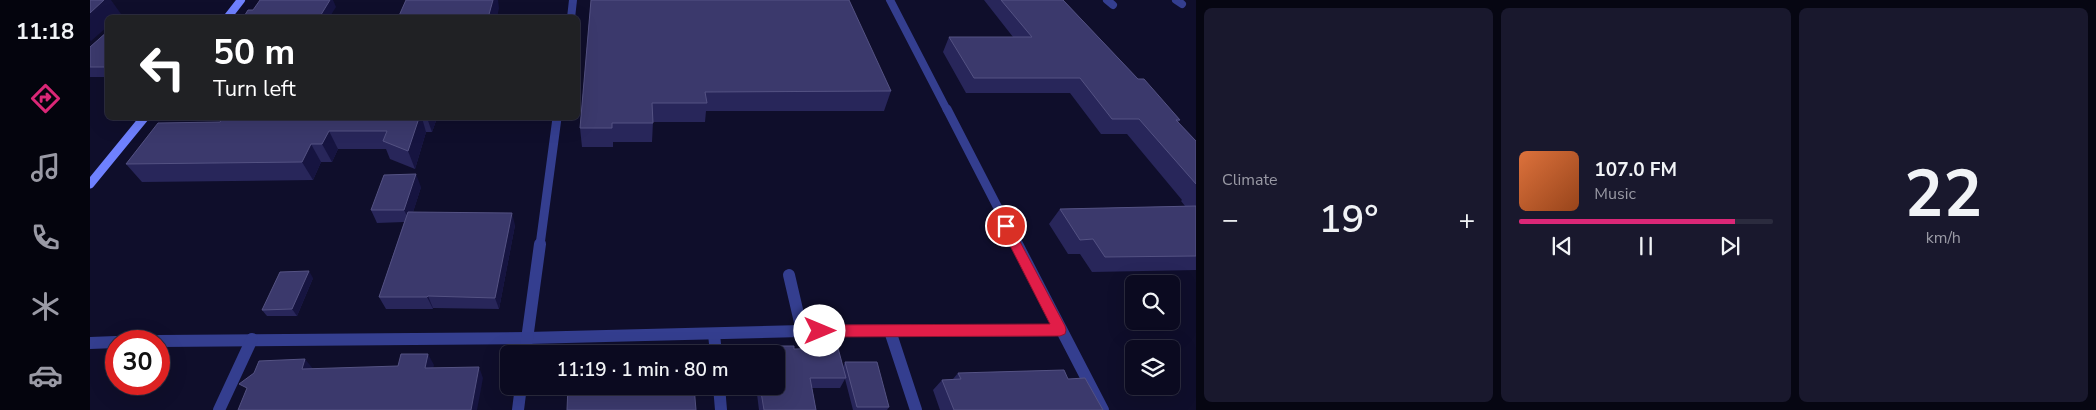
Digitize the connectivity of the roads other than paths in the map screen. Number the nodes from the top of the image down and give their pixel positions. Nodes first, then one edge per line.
1 (241, 0) edge
2 (573, 0) edge
3 (890, 0) edge
4 (229, 15) edge
5 (571, 15) edge
6 (142, 120) edge
7 (557, 120) edge
8 (90, 184) edge
9 (789, 274) dead end
10 (1060, 330) junction
11 (802, 331) junction
12 (890, 331) junction
13 (714, 334) junction
14 (527, 338) junction
15 (252, 339) junction
16 (170, 341) edge
17 (105, 342) edge
18 (90, 343) edge
19 (526, 345) edge
20 (715, 345) edge
21 (520, 395) edge
22 (720, 395) edge
23 (219, 410) edge
24 (518, 410) edge
25 (721, 410) edge
26 (916, 410) edge
27 (1103, 410) edge

1 - 4 street
2 - 5 street
3 - 10 street
6 - 8 street
7 - 14 street
9 - 11 street
10 - 12 street
10 - 27 street
11 - 12 street
11 - 13 street
12 - 26 street
13 - 14 street
13 - 20 street
14 - 15 street
14 - 19 street
15 - 16 street
15 - 23 street
17 - 18 street
21 - 24 street
22 - 25 street

